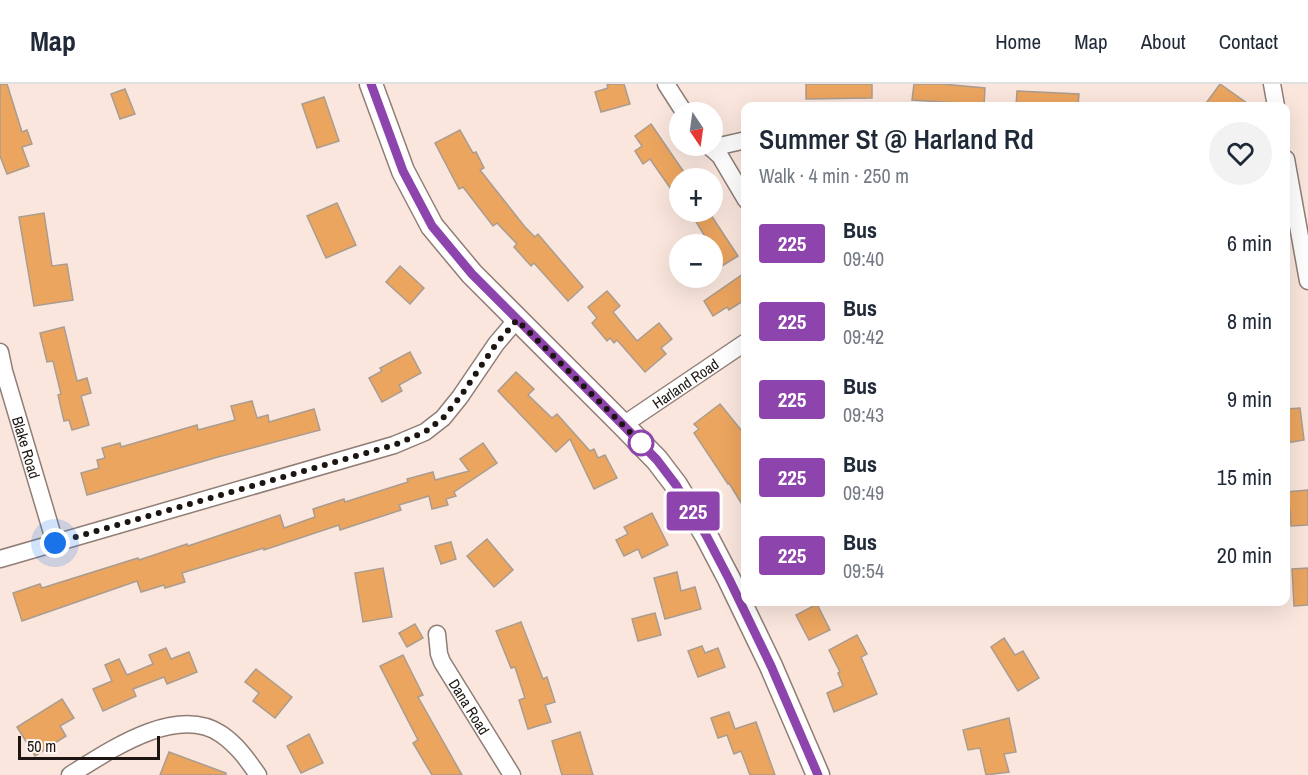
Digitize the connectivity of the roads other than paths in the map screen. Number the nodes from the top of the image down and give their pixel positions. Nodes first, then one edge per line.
1 (371, 84) edge
2 (666, 84) edge
3 (1272, 84) edge
4 (678, 102) edge
5 (1275, 102) edge
6 (741, 141) edge
7 (723, 144) edge
8 (720, 156) edge
9 (1290, 181) edge
10 (741, 192) edge
11 (1308, 282) edge
12 (517, 320) junction
13 (741, 345) edge
14 (0, 352) edge
15 (623, 425) junction
16 (55, 543) junction
17 (0, 559) edge
18 (741, 606) edge
19 (741, 606) edge
20 (437, 634) dead end
21 (70, 775) edge
22 (258, 775) edge
23 (512, 775) edge
24 (818, 775) edge

1 - 12 street
2 - 4 street
3 - 5 street
6 - 7 street
8 - 10 street
9 - 11 street
12 - 15 street
12 - 16 street
13 - 15 street, Harland Road
14 - 16 street, Blake Road
15 - 19 street
16 - 17 street
18 - 24 street
20 - 23 street, Dana Road
21 - 22 street

